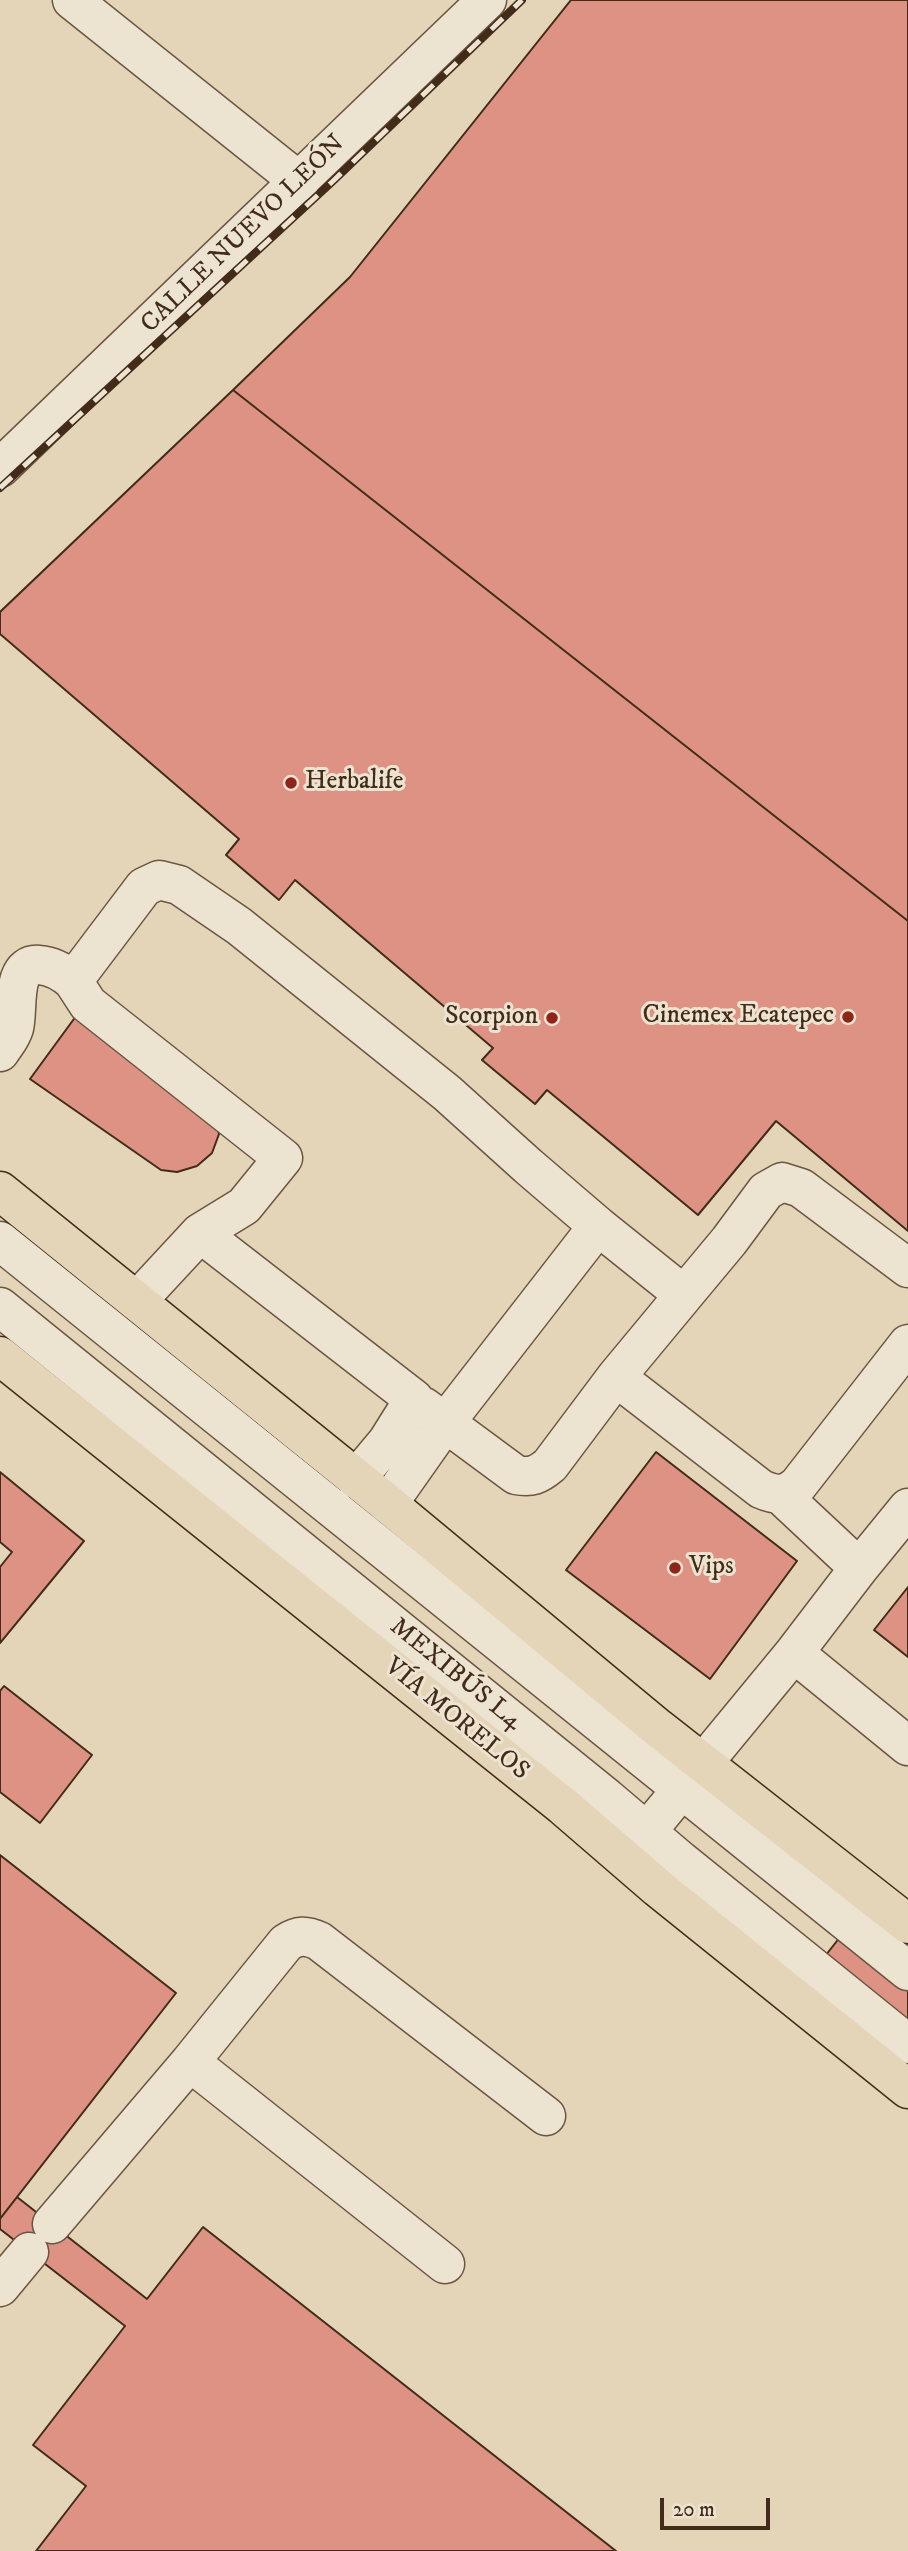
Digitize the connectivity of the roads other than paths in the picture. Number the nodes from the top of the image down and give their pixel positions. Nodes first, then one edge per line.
1 (72, 0) edge
2 (487, 0) edge
3 (300, 182) junction
4 (0, 468) edge
5 (72, 981) junction
6 (0, 1052) edge
7 (0, 1191) edge
8 (598, 1226) junction
9 (200, 1233) junction
10 (0, 1241) edge
11 (908, 1268) edge
12 (684, 1295) junction
13 (137, 1301) junction
14 (0, 1307) edge
15 (908, 1344) edge
16 (0, 1356) edge
17 (617, 1377) junction
18 (414, 1399) junction
19 (445, 1423) junction
20 (356, 1479) junction
21 (781, 1495) junction
22 (388, 1504) junction
23 (908, 1508) edge
24 (859, 1568) junction
25 (794, 1653) junction
26 (908, 1746) edge
27 (692, 1776) junction
28 (636, 1846) junction
29 (908, 1924) edge
30 (908, 1971) edge
31 (908, 2044) edge
32 (190, 2062) junction
33 (908, 2089) edge
34 (546, 2116) dead end
35 (445, 2264) dead end
36 (0, 2287) edge

1 - 3 street
2 - 3 street, CALLE NUEVO LEÓN
3 - 4 street, CALLE NUEVO LEÓN
5 - 6 street
5 - 8 street
5 - 9 street
7 - 13 main road
8 - 12 street
8 - 19 street
9 - 13 street
9 - 18 street
10 - 27 street, MEXIBÚS L4
11 - 12 street
12 - 17 street
13 - 20 main road
14 - 28 street, MEXIBÚS L4
15 - 21 street
16 - 28 main road, VÍA MORELOS
17 - 19 street
17 - 21 street
18 - 19 street
18 - 20 street
19 - 22 street
20 - 22 main road
21 - 24 street
22 - 27 main road
23 - 24 street
24 - 25 street
25 - 26 street
25 - 27 street
27 - 28 street
27 - 29 main road
27 - 30 street, MEXIBÚS L4
28 - 31 street, MEXIBÚS L4
28 - 33 main road, VÍA MORELOS
32 - 34 street
32 - 35 street
32 - 36 street

